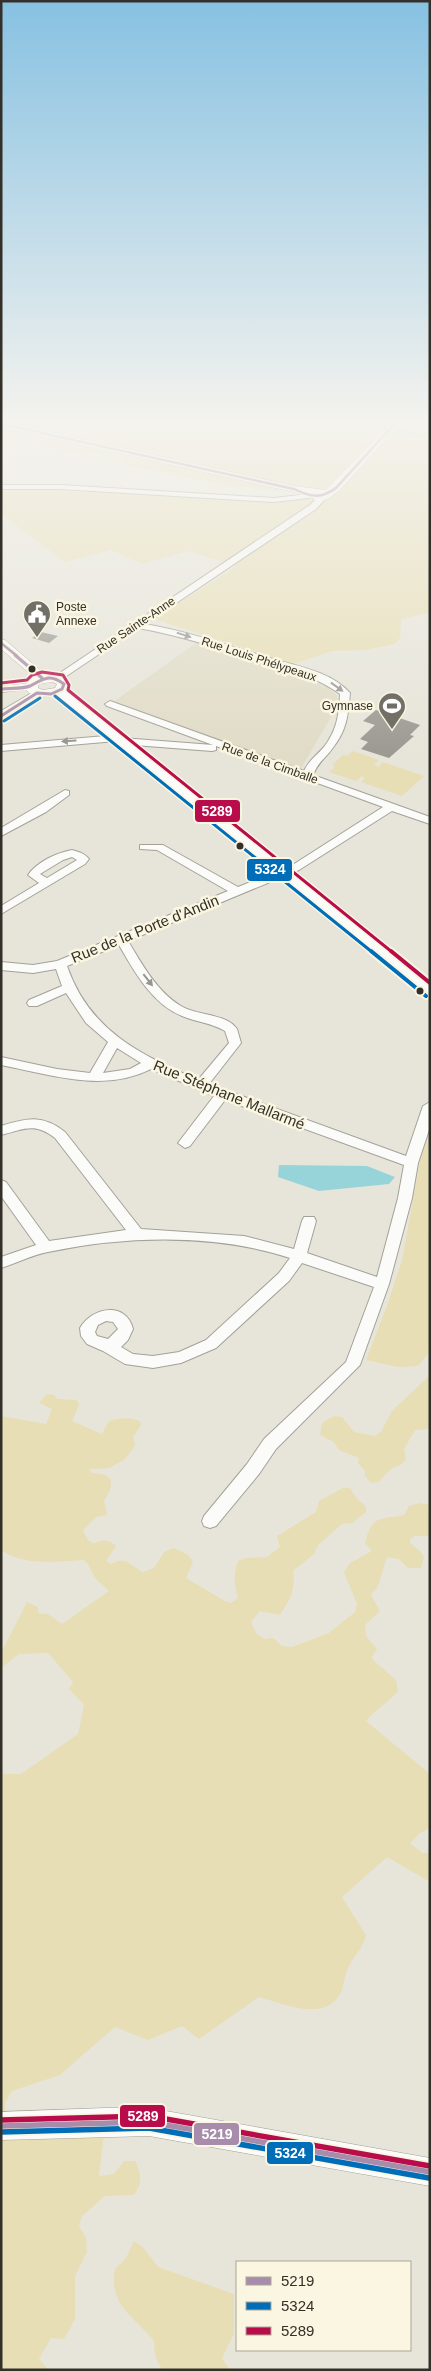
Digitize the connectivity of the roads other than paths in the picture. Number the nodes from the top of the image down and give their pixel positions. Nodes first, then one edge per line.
1 (278, 531) edge
2 (136, 625) junction
3 (1, 643) edge
4 (42, 678) junction
5 (58, 685) junction
6 (1, 689) edge
7 (34, 690) junction
8 (110, 704) dead end
9 (1, 716) edge
10 (119, 739) junction
11 (222, 746) junction
12 (1, 748) edge
13 (307, 776) junction
14 (65, 793) dead end
15 (391, 806) junction
16 (430, 821) edge
17 (1, 833) edge
18 (144, 847) dead end
19 (285, 872) junction
20 (47, 883) dead end
21 (237, 891) junction
22 (1, 911) edge
23 (122, 940) junction
24 (60, 964) junction
25 (1, 966) edge
26 (68, 988) junction
27 (430, 991) edge
28 (33, 1003) dead end
29 (115, 1040) junction
30 (1, 1061) edge
31 (150, 1064) junction
32 (94, 1078) junction
33 (201, 1085) junction
34 (222, 1094) junction
35 (430, 1106) edge
36 (1, 1131) edge
37 (186, 1143) dead end
38 (411, 1163) junction
39 (1, 1185) edge
40 (310, 1221) dead end
41 (137, 1234) junction
42 (45, 1247) junction
43 (299, 1256) junction
44 (1, 1263) edge
45 (382, 1284) junction
46 (106, 1345) dead end
47 (210, 1521) dead end
48 (1, 2126) edge
49 (430, 2172) edge

1 - 2 street, Rue Sainte-Anne
2 - 5 street, Rue Sainte-Anne
2 -> 13 street, Rue Louis Phélypeaux
3 - 4 main road
4 - 5 main road
4 - 7 main road
5 - 7 main road
5 - 10 main road
6 - 7 street
7 - 9 street
8 - 11 street, Rue de la Cimballe
10 - 11 street
10 -> 12 street
10 - 19 main road
11 - 13 street, Rue de la Cimballe
13 - 15 street, Rue de la Cimballe
14 - 17 street
15 - 16 street, Rue de la Cimballe
15 - 19 street, Rue de la Porte d'Andin
18 - 21 street
19 - 21 street, Rue de la Porte d'Andin
19 - 27 main road
20 - 22 street
21 - 23 street, Rue de la Porte d'Andin
23 - 24 street, Rue de la Porte d'Andin
23 -> 33 street
24 - 25 street, Rue de la Porte d'Andin
24 - 26 street, Rue Stéphane Mallarmé
26 - 28 street
26 - 29 street, Rue Stéphane Mallarmé
29 - 31 street, Rue Stéphane Mallarmé
29 - 32 street
30 - 32 street
31 - 32 street
31 - 33 street, Rue Stéphane Mallarmé
33 - 34 street, Rue Stéphane Mallarmé
34 - 37 street
34 - 38 street, Rue Stéphane Mallarmé
35 - 38 street
36 - 41 street
38 - 45 street
39 - 42 street
40 - 43 street
41 - 42 street
41 - 43 street
42 - 44 street
43 - 45 street
43 - 46 street
45 - 47 street
48 - 49 main road

